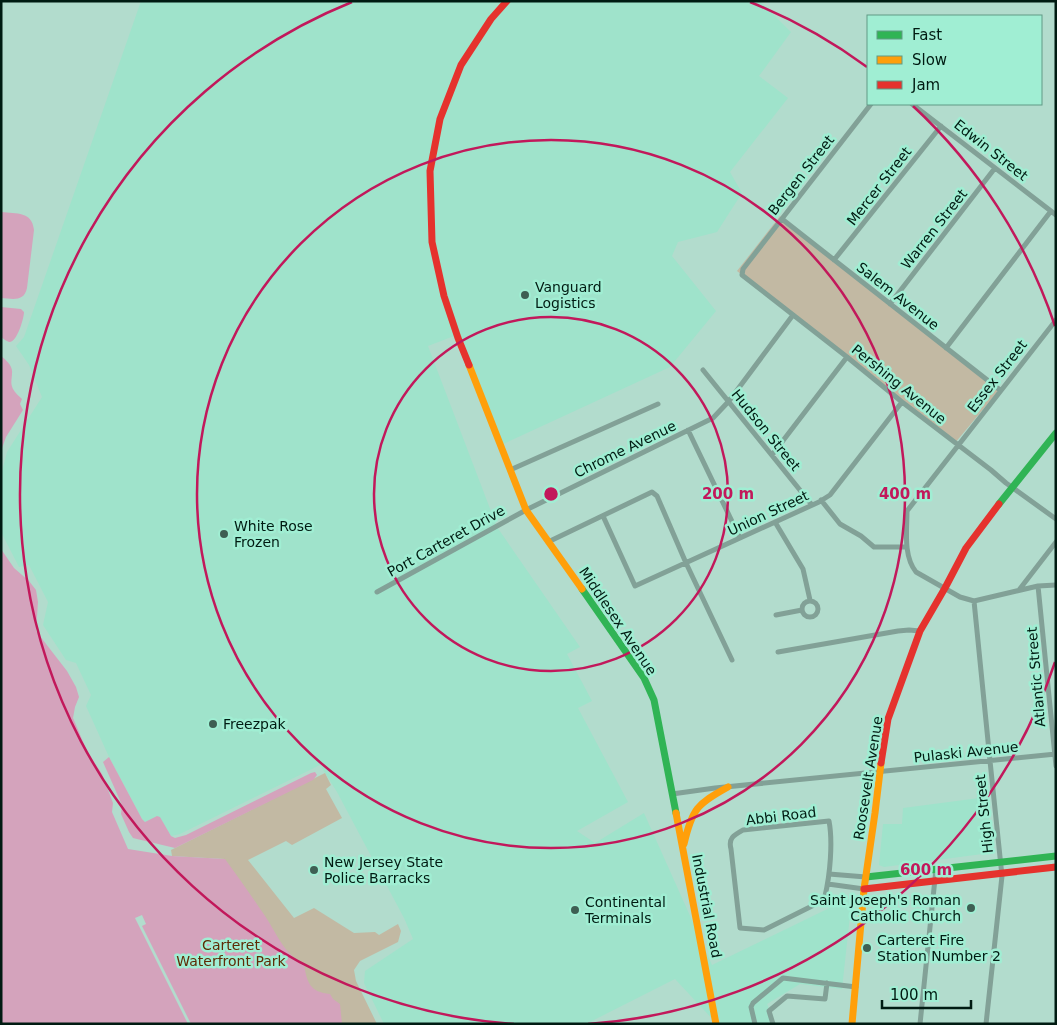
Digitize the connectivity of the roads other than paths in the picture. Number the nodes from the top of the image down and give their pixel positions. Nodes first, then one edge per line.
1 (507, 1) edge
2 (870, 105) edge
3 (913, 105) edge
4 (941, 126) junction
5 (995, 168) junction
6 (1054, 213) edge
7 (782, 219) junction
8 (834, 260) junction
9 (749, 261) joint
10 (890, 304) junction
11 (793, 315) junction
12 (1056, 320) edge
13 (946, 348) junction
14 (847, 357) junction
15 (703, 370) dead end
16 (1000, 390) junction
17 (729, 401) junction
18 (902, 402) junction
19 (658, 404) dead end
20 (688, 430) junction
21 (1056, 433) edge
22 (958, 445) junction
23 (772, 455) junction
24 (510, 470) junction
25 (1013, 487) junction
26 (821, 500) junction
27 (812, 505) junction
28 (526, 510) junction
29 (603, 516) junction
30 (1056, 519) edge
31 (775, 522) junction
32 (740, 538) junction
33 (548, 542) junction
34 (1056, 542) edge
35 (907, 547) junction
36 (686, 563) junction
37 (1056, 585) edge
38 (1038, 586) junction
39 (945, 588) junction
40 (1019, 590) junction
41 (377, 592) dead end
42 (810, 600) junction
43 (974, 601) junction
44 (802, 610) junction
45 (776, 615) dead end
46 (920, 632) junction
47 (778, 652) dead end
48 (732, 660) dead end
49 (1055, 754) edge
50 (990, 761) junction
51 (1056, 766) edge
52 (879, 772) junction
53 (728, 787) junction
54 (672, 794) junction
55 (683, 847) junction
56 (1056, 856) edge
57 (1000, 862) junction
58 (1056, 868) edge
59 (936, 870) junction
60 (1002, 873) junction
61 (829, 874) junction
62 (866, 876) junction
63 (935, 880) junction
64 (828, 884) junction
65 (864, 889) junction
66 (828, 983) junction
67 (856, 987) junction
68 (716, 1024) edge
69 (755, 1024) edge
70 (773, 1024) edge
71 (852, 1024) edge
72 (920, 1024) edge
73 (986, 1024) edge

1 - 24 main road, Middlesex Avenue
2 - 7 street, Bergen Street
3 - 4 street, Edwin Street
4 - 5 street, Edwin Street
4 - 8 street, Mercer Street
5 - 6 street, Edwin Street
5 - 10 street, Warren Street
6 - 13 street
7 - 8 street, Salem Avenue
7 - 9 street, Bergen Street
8 - 10 street, Salem Avenue
9 - 11 street, Pershing Avenue
10 - 13 street, Salem Avenue
11 - 14 street, Pershing Avenue
11 - 17 street
12 - 16 street, Essex Street
13 - 16 street, Salem Avenue
14 - 18 street, Pershing Avenue
14 - 23 street
15 - 17 street, Hudson Street
16 - 22 street, Essex Street
17 - 20 street, Chrome Avenue
17 - 23 street, Hudson Street
18 - 22 street, Pershing Avenue
18 - 26 street, Union Street
19 - 24 street
20 - 28 street, Chrome Avenue
20 - 32 street
21 - 25 main road, Roosevelt Avenue
22 - 25 street, Pershing Avenue
22 - 35 street, Essex Street
23 - 27 street, Hudson Street
24 - 28 main road, Middlesex Avenue
25 - 30 street, Pershing Avenue
25 - 39 main road, Roosevelt Avenue
26 - 27 street, Union Street
26 - 35 street
27 - 31 street, Union Street
28 - 33 main road, Middlesex Avenue
28 - 41 street, Port Carteret Drive
29 - 33 street
29 - 36 street, Union Street
29 - 36 street
31 - 32 street, Union Street
31 - 42 street
32 - 36 street, Union Street
33 - 54 main road, Middlesex Avenue
34 - 40 street
35 - 39 street, Essex Street
36 - 48 street
37 - 38 street
38 - 40 street
38 - 49 street, Atlantic Street
39 - 43 street, Essex Street
39 - 46 main road, Roosevelt Avenue
40 - 43 street
42 - 44 street
42 - 44 street
43 - 50 street, High Street
44 - 45 street
46 - 47 street
46 - 52 main road, Roosevelt Avenue
49 - 50 street, Pulaski Avenue
49 - 51 street, Atlantic Street
50 - 52 street, Pulaski Avenue
50 - 57 street, High Street
52 - 53 street
52 - 62 main road, Roosevelt Avenue
53 - 54 street
53 - 55 main road
54 - 55 main road, Industrial Road
55 - 68 main road, Industrial Road
56 - 57 main road
57 - 59 main road
57 - 60 street, High Street
58 - 60 main road
59 - 62 main road
59 - 63 street
60 - 63 main road
60 - 73 street, High Street
61 - 62 street
61 - 64 street, Abbi Road
61 - 64 street, Abbi Road
62 - 65 main road, Roosevelt Avenue
63 - 65 main road
63 - 72 street
64 - 65 street
65 - 67 main road, Roosevelt Avenue
66 - 67 street
66 - 69 street
66 - 70 street
67 - 71 main road, Roosevelt Avenue

